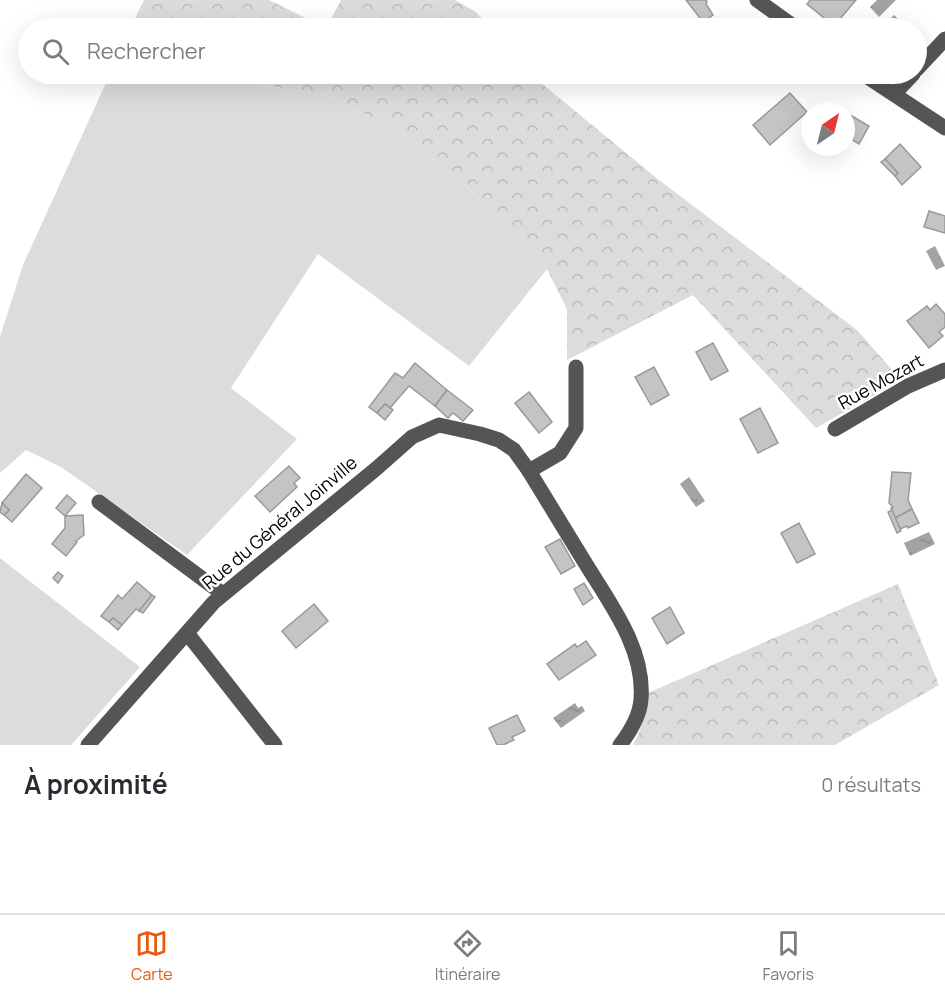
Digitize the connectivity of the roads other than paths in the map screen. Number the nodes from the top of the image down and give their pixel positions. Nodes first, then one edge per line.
1 (757, 0) edge
2 (782, 18) edge
3 (945, 39) edge
4 (927, 58) edge
5 (878, 84) edge
6 (904, 84) edge
7 (894, 94) junction
8 (945, 128) edge
9 (576, 367) dead end
10 (945, 370) edge
11 (835, 429) dead end
12 (529, 471) junction
13 (99, 502) dead end
14 (223, 594) junction
15 (187, 633) junction
16 (96, 743) edge
17 (275, 745) edge
18 (620, 745) edge

1 - 2 street
3 - 4 street
5 - 7 street
6 - 7 street
7 - 8 street
9 - 12 street
10 - 11 street, Rue Mozart
12 - 14 street, Rue du Général Joinville
12 - 18 street, Rue du Général Joinville
13 - 14 street
14 - 15 street, Rue du Général Joinville
15 - 16 street, Rue du Général Joinville
15 - 17 street

